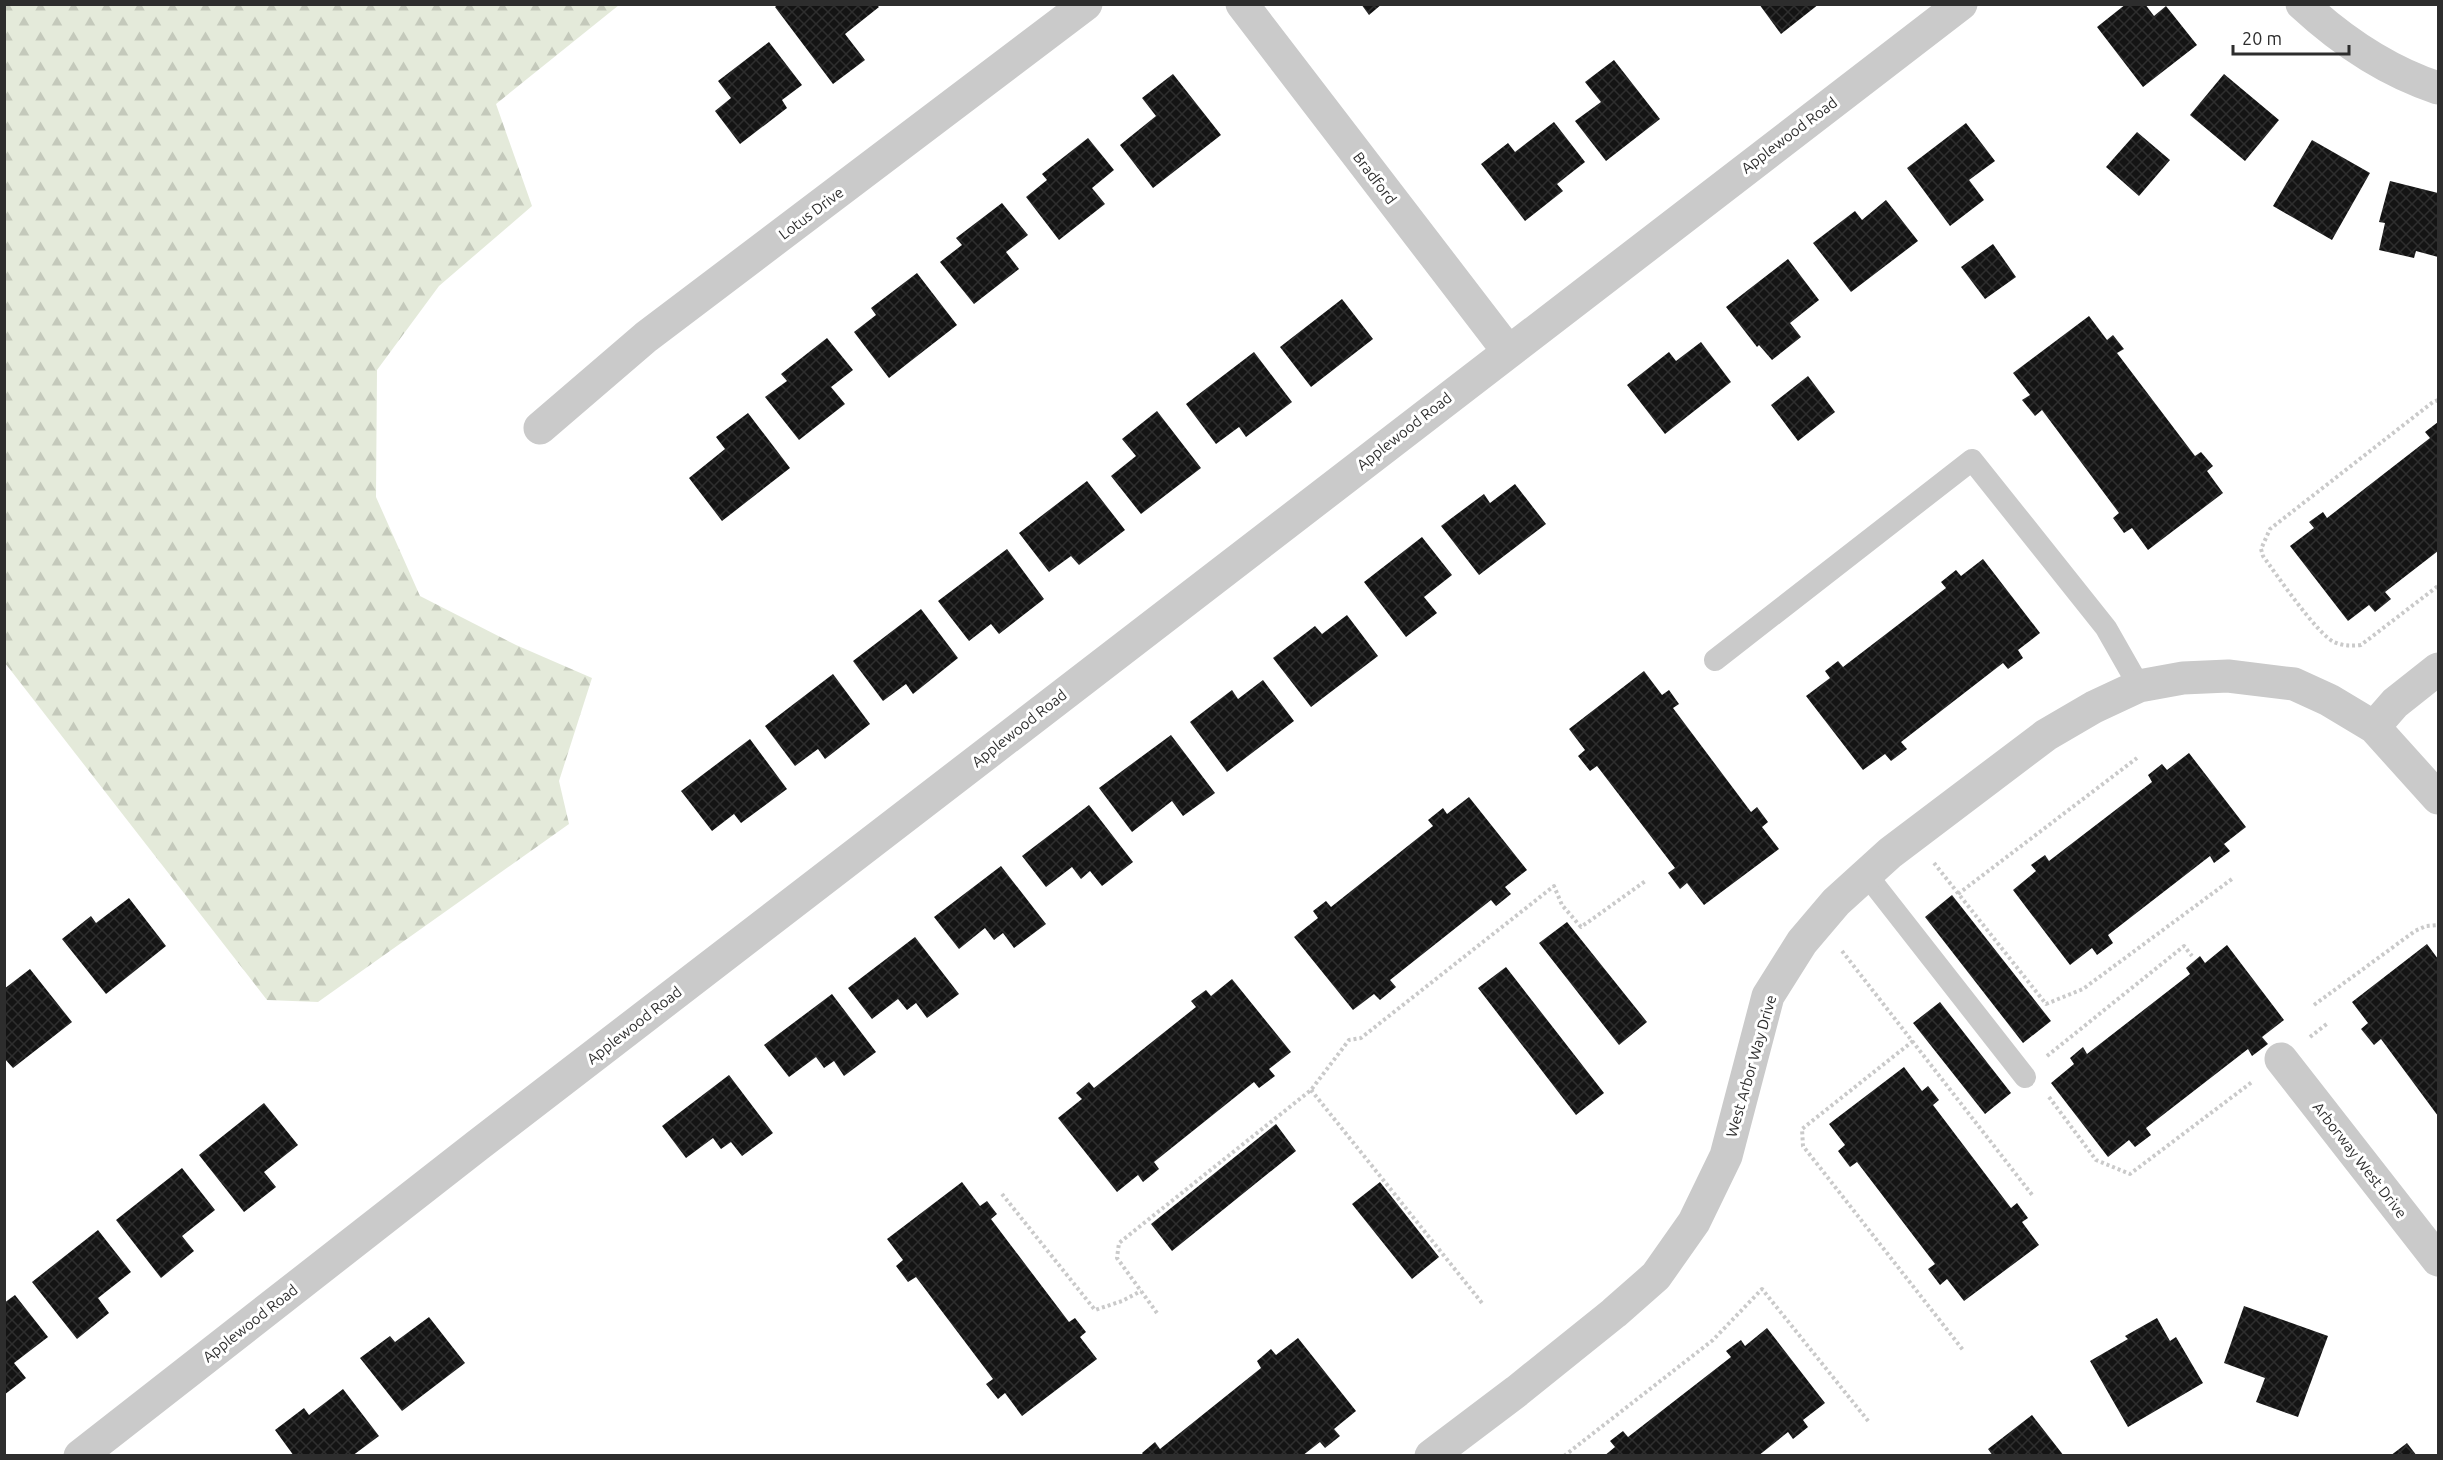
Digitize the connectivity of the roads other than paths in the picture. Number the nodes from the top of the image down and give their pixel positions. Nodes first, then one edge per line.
1 (1086, 4) edge
2 (1242, 4) edge
3 (1961, 4) edge
4 (2302, 4) edge
5 (2439, 88) edge
6 (1508, 351) junction
7 (540, 428) dead end
8 (1715, 660) dead end
9 (2439, 669) edge
10 (2139, 686) junction
11 (2374, 727) junction
12 (2439, 798) edge
13 (1866, 874) junction
14 (2281, 1059) road end
15 (2025, 1077) dead end
16 (2439, 1260) edge
17 (80, 1455) edge
18 (1431, 1455) edge

1 - 7 street, Lotus Drive
2 - 6 street, Bradford
3 - 6 street, Applewood Road
4 - 5 street
6 - 17 street, Applewood Road
8 - 10 lane
9 - 11 street
10 - 11 street, West Arbor Way Drive
10 - 13 street, West Arbor Way Drive
11 - 12 street, West Arbor Way Drive
13 - 15 lane
13 - 18 street, West Arbor Way Drive
14 - 16 street, Arborway West Drive

